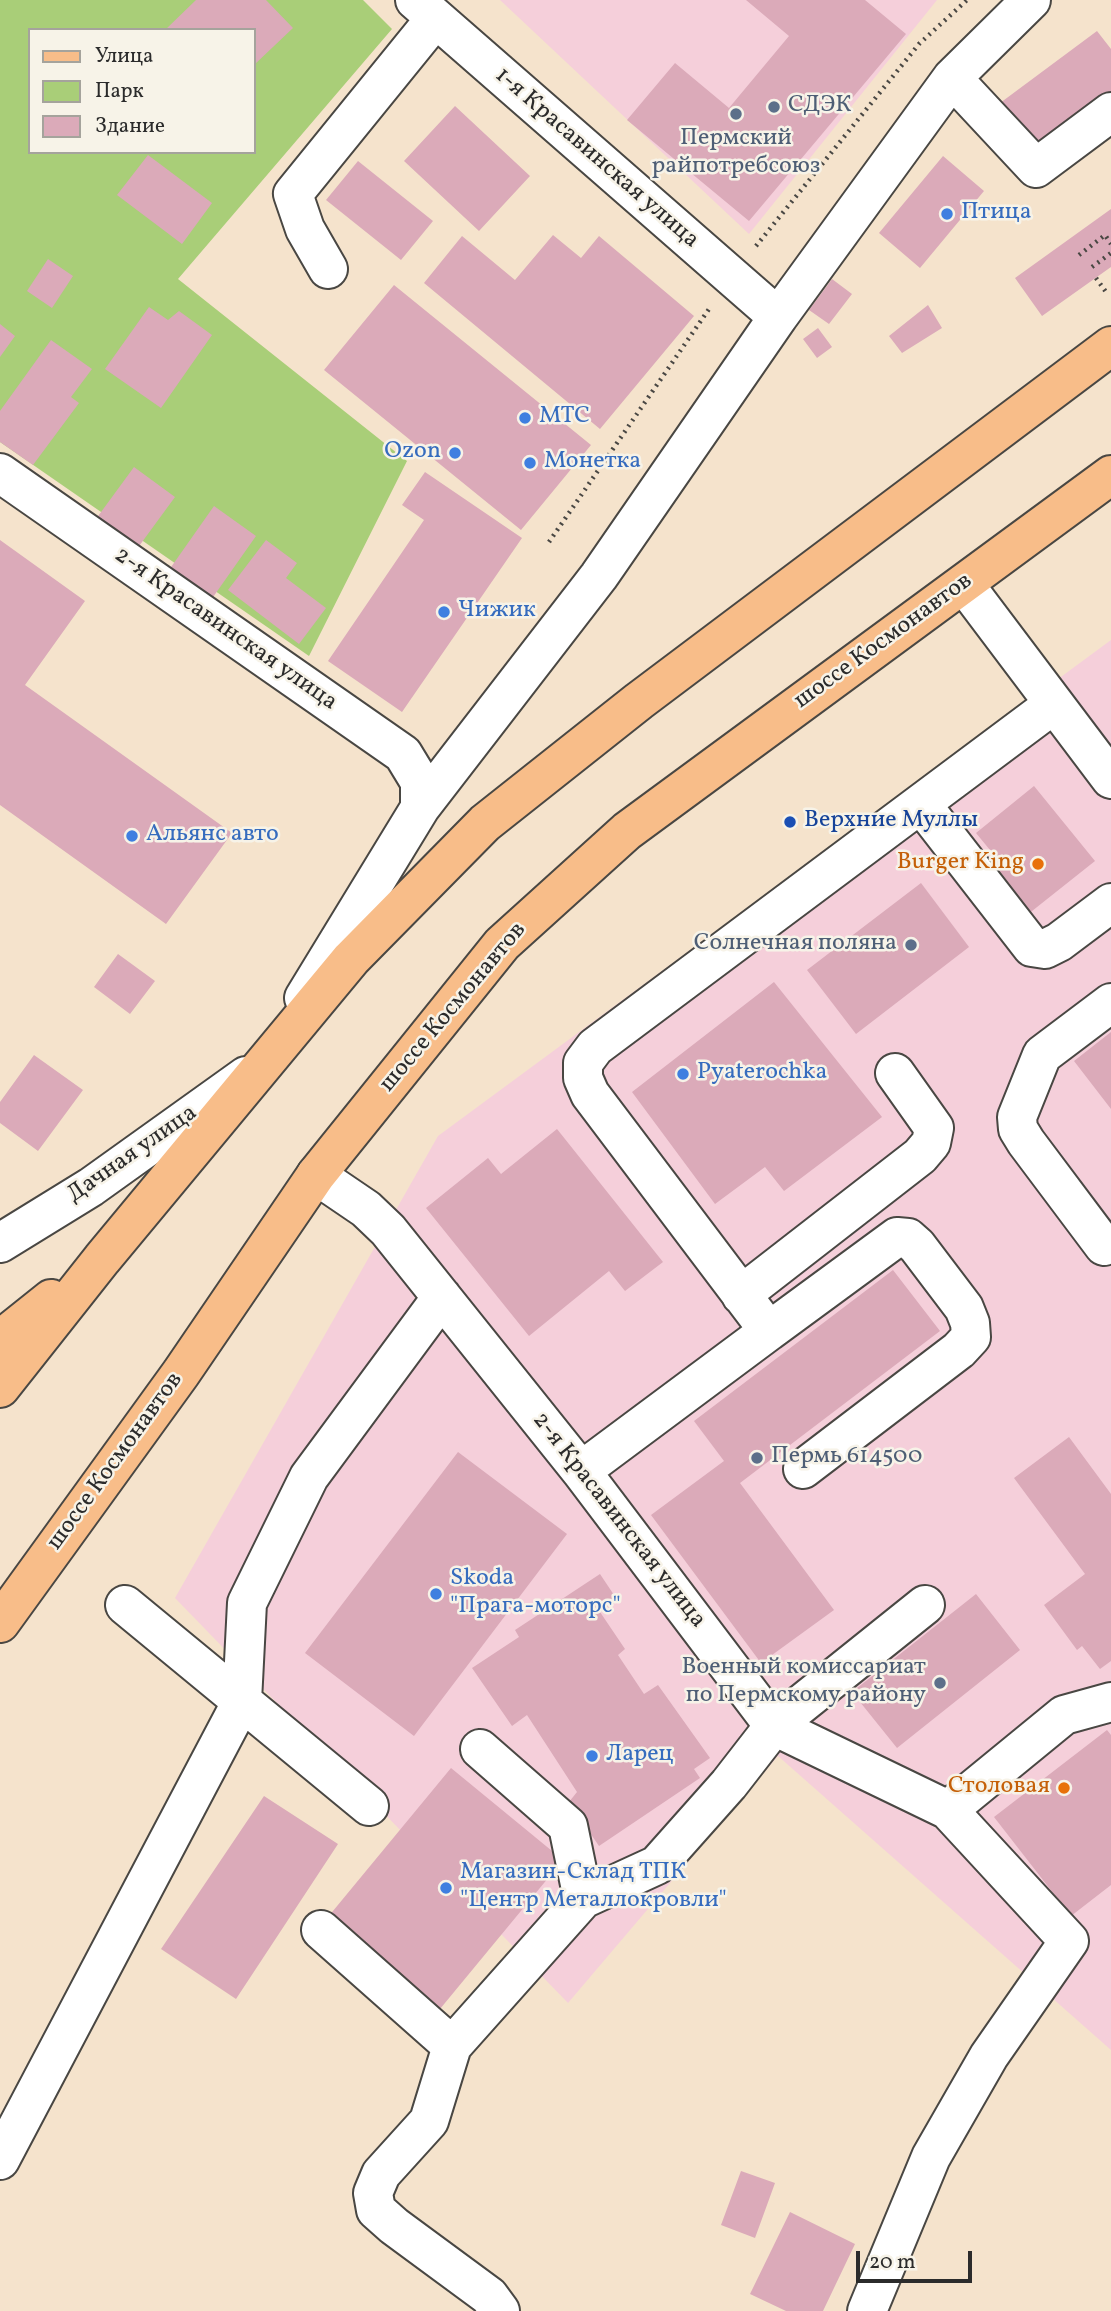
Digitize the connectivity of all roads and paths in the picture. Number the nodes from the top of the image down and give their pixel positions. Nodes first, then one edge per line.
1 (1031, 0) edge
2 (425, 9) edge
3 (952, 78) junction
4 (1111, 112) edge
5 (1111, 244) edge
6 (1111, 253) edge
7 (1079, 255) dead end
8 (1092, 267) dead end
9 (328, 269) dead end
10 (1096, 278) dead end
11 (1106, 292) dead end
12 (778, 317) junction
13 (1111, 346) edge
14 (0, 473) edge
15 (1111, 475) edge
16 (964, 584) junction
17 (1055, 704) junction
18 (1111, 779) edge
19 (921, 804) junction
20 (420, 808) junction
21 (1111, 903) edge
22 (1111, 1003) edge
23 (263, 1064) junction
24 (895, 1073) dead end
25 (316, 1175) junction
26 (0, 1242) edge
27 (1104, 1246) dead end
28 (102, 1259) junction
29 (741, 1295) junction
30 (442, 1297) junction
31 (769, 1331) junction
32 (0, 1340) edge
33 (0, 1388) edge
34 (803, 1469) dead end
35 (581, 1471) junction
36 (125, 1605) dead end
37 (925, 1605) dead end
38 (0, 1623) edge
39 (242, 1701) junction
40 (1111, 1702) edge
41 (774, 1726) junction
42 (480, 1749) dead end
43 (369, 1807) dead end
44 (948, 1810) junction
45 (583, 1899) junction
46 (321, 1930) dead end
47 (452, 2046) junction
48 (0, 2160) edge
49 (500, 2311) edge
50 (867, 2311) edge

1 - 3 street
2 - 9 street
2 - 12 street, 1-я Красавинская улица
3 - 4 street
3 - 12 street
5 - 7 path
6 - 8 path
10 - 11 path
12 - 20 street
13 - 23 main road
14 - 20 street, 2-я Красавинская улица
15 - 16 main road, шоссе Космонавтов
16 - 17 street
16 - 25 main road, шоссе Космонавтов
17 - 18 street
17 - 19 street
19 - 21 street
19 - 29 street
20 - 23 street
22 - 27 street
23 - 26 street, Дачная улица
23 - 28 main road
24 - 29 street
25 - 30 street, 2-я Красавинская улица
25 - 38 main road, шоссе Космонавтов
28 - 32 main road
28 - 33 main road
29 - 31 street
30 - 35 street, 2-я Красавинская улица
30 - 39 street
31 - 34 street
31 - 35 street
35 - 41 street, 2-я Красавинская улица
36 - 39 street
37 - 41 street
39 - 43 street
39 - 48 street
40 - 44 street
41 - 44 street, 2-я Красавинская улица
41 - 45 street
42 - 45 street
44 - 50 street, 2-я Красавинская улица
45 - 47 street
46 - 47 street
47 - 49 street

